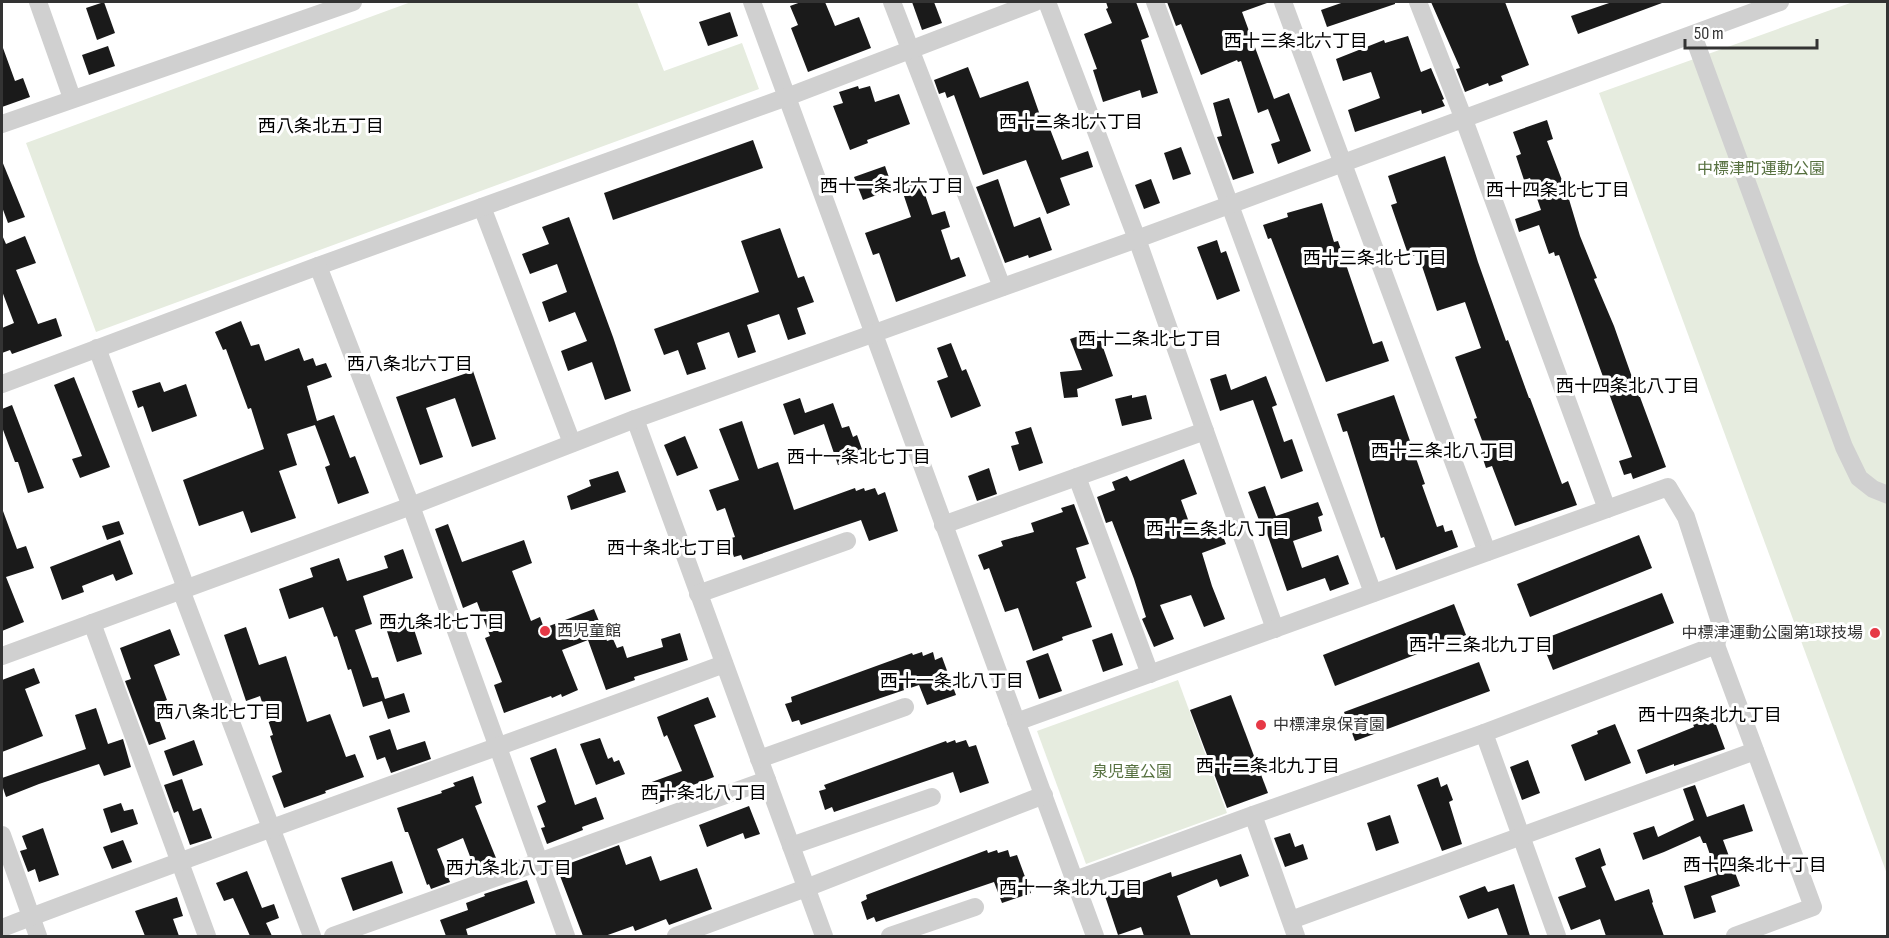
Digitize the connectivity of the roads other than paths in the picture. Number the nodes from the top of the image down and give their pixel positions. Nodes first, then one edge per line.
1 (38, 2) edge
2 (353, 2) edge
3 (752, 2) edge
4 (892, 2) edge
5 (1035, 2) edge
6 (1047, 2) edge
7 (1155, 2) edge
8 (1283, 2) edge
9 (1418, 2) edge
10 (1780, 2) edge
11 (1693, 35) junction
12 (909, 49) junction
13 (787, 97) junction
14 (72, 98) junction
15 (1463, 117) junction
16 (2, 124) edge
17 (1342, 163) junction
18 (1230, 204) junction
19 (482, 207) junction
20 (1137, 238) junction
21 (318, 266) junction
22 (1002, 287) junction
23 (873, 332) junction
24 (97, 348) junction
25 (2, 384) edge
26 (635, 419) junction
27 (1205, 431) junction
28 (572, 443) junction
29 (1077, 477) junction
30 (1887, 495) edge
31 (411, 506) junction
32 (1607, 509) junction
33 (943, 525) junction
34 (847, 541) dead end
35 (1487, 552) junction
36 (183, 589) junction
37 (1373, 593) junction
38 (698, 594) junction
39 (92, 623) junction
40 (1275, 629) junction
41 (1716, 645) junction
42 (2, 656) edge
43 (724, 664) junction
44 (1150, 674) junction
45 (905, 707) dead end
46 (1016, 722) junction
47 (1484, 733) junction
48 (497, 748) junction
49 (1755, 751) junction
50 (759, 759) junction
51 (766, 780) junction
52 (1044, 795) junction
53 (932, 797) dead end
54 (1253, 815) junction
55 (272, 828) junction
56 (2, 835) edge
57 (1521, 835) junction
58 (791, 846) junction
59 (180, 862) junction
60 (539, 862) junction
61 (1075, 880) junction
62 (807, 888) junction
63 (975, 907) dead end
64 (31, 917) junction
65 (2, 928) edge
66 (724, 928) edge
67 (1293, 928) edge
68 (1762, 932) edge
69 (38, 936) edge
70 (207, 936) edge
71 (312, 936) edge
72 (333, 936) edge
73 (566, 936) edge
74 (676, 936) edge
75 (824, 936) edge
76 (890, 936) edge
77 (1095, 936) edge
78 (1557, 936) edge
79 (1735, 936) edge

1 - 14 street
2 - 14 street
3 - 13 street
4 - 12 street
5 - 12 street
6 - 20 street
7 - 18 street
8 - 17 street
9 - 15 street
10 - 11 street
11 - 15 street
11 - 30 street
12 - 13 street
12 - 22 street
13 - 19 street
13 - 23 street
14 - 16 street
15 - 17 street
15 - 32 street
17 - 18 street
17 - 35 street
18 - 20 street
18 - 37 street
19 - 21 street
19 - 28 street
20 - 22 street
20 - 27 street
21 - 24 street
21 - 31 street
22 - 23 street
23 - 26 street
23 - 33 street
24 - 25 street
24 - 36 street
26 - 28 street
26 - 38 street
27 - 29 street
27 - 40 street
28 - 31 street
29 - 33 street
29 - 44 street
31 - 36 street
31 - 48 street
32 - 35 street
32 - 41 street
33 - 46 street
34 - 38 street
35 - 37 street
36 - 39 street
36 - 55 street
37 - 40 street
38 - 43 street
39 - 42 street
39 - 59 street
40 - 44 street
41 - 47 street
41 - 49 street
43 - 48 street
43 - 50 street
44 - 46 street
45 - 50 street
46 - 52 street
47 - 54 street
47 - 57 street
48 - 55 street
48 - 60 street
49 - 57 street
49 - 68 street
50 - 51 street
51 - 58 street
51 - 60 street
52 - 61 street
52 - 62 street
53 - 58 street
54 - 61 street
54 - 67 street
55 - 59 street
55 - 71 street
56 - 64 street
57 - 67 street
57 - 78 street
58 - 62 street
59 - 64 street
59 - 70 street
60 - 72 street
60 - 73 street
61 - 77 street
62 - 66 street
62 - 75 street
63 - 76 street
64 - 65 street
64 - 69 street
66 - 74 street
68 - 79 street

